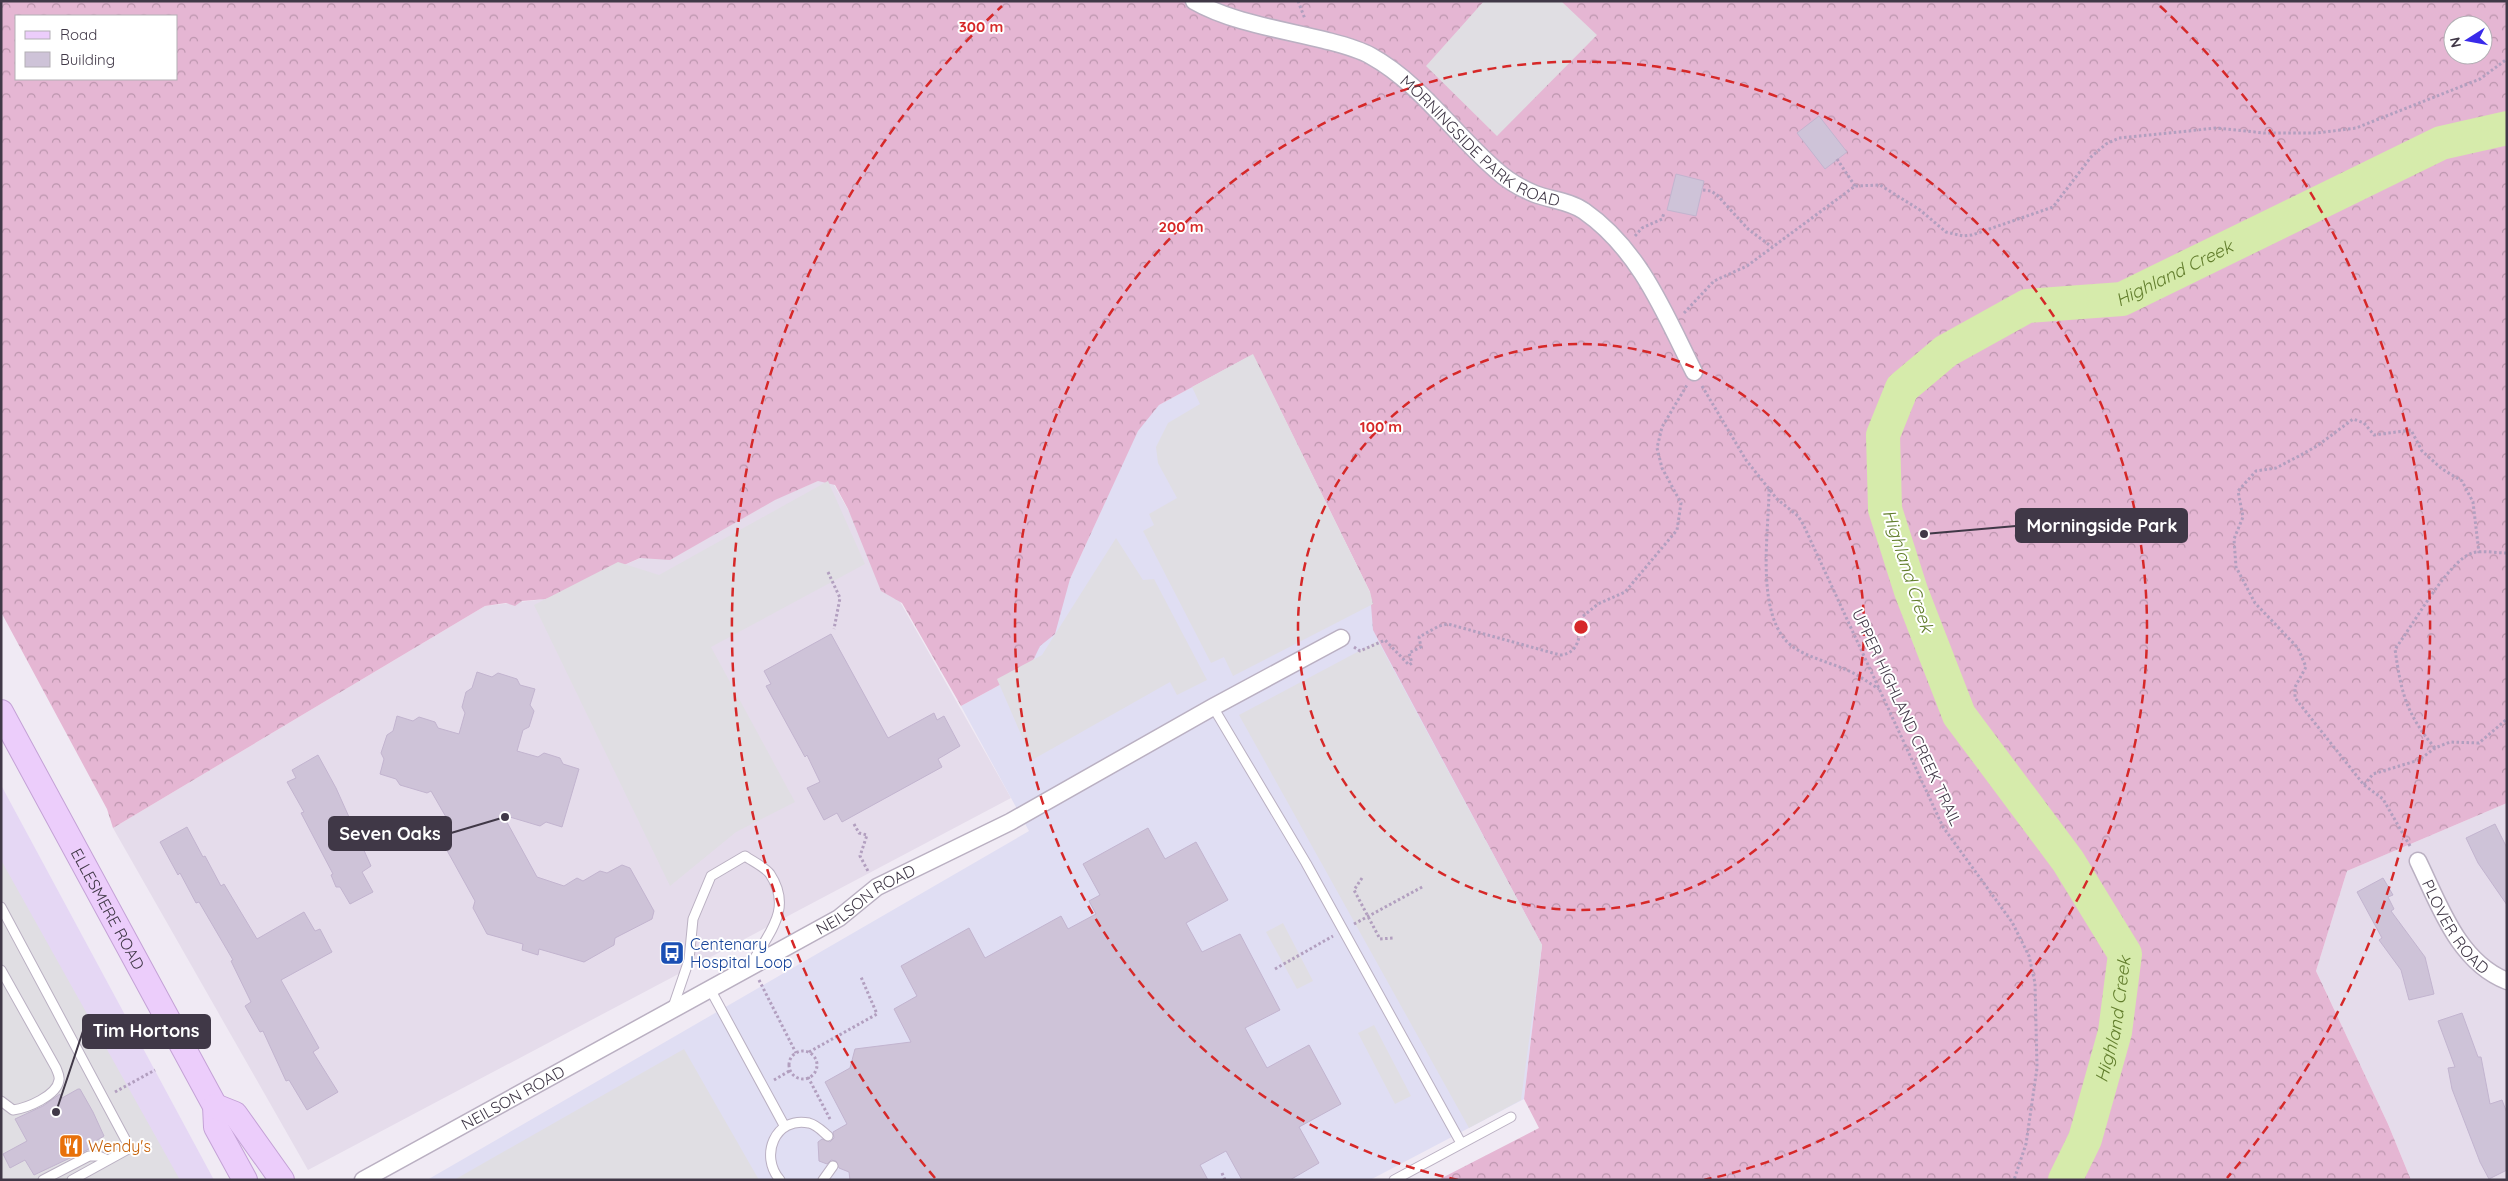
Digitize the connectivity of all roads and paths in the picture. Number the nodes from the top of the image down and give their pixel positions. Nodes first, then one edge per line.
1 (1194, 1) edge
2 (2507, 59) edge
3 (1837, 160) dead end
4 (1855, 186) junction
5 (1703, 190) dead end
6 (1664, 213) dead end
7 (1772, 247) junction
8 (1624, 248) junction
9 (1674, 328) junction
10 (1694, 372) junction
11 (1769, 489) junction
12 (2479, 553) junction
13 (2507, 553) edge
14 (828, 572) dead end
15 (834, 629) dead end
16 (1341, 638) joint
17 (1880, 690) junction
18 (1213, 707) junction
19 (1, 712) edge
20 (2507, 719) edge
21 (2436, 748) junction
22 (2364, 785) junction
23 (854, 824) dead end
24 (2418, 861) joint
25 (1362, 878) dead end
26 (877, 886) junction
27 (1424, 886) dead end
28 (1, 907) edge
29 (1368, 916) junction
30 (1344, 930) junction
31 (1393, 938) dead end
32 (751, 966) junction
33 (1274, 969) dead end
34 (1, 970) edge
35 (861, 977) dead end
36 (2507, 981) edge
37 (710, 989) junction
38 (672, 1010) junction
39 (809, 1052) junction
40 (796, 1053) junction
41 (155, 1070) dead end
42 (791, 1070) junction
43 (808, 1078) junction
44 (762, 1086) junction
45 (104, 1099) junction
46 (1, 1101) edge
47 (215, 1106) junction
48 (1511, 1117) dead end
49 (785, 1127) junction
50 (826, 1134) joint
51 (1461, 1143) junction
52 (108, 1160) junction
53 (833, 1166) dead end
54 (1222, 1173) dead end
55 (44, 1180) edge
56 (72, 1180) edge
57 (245, 1180) edge
58 (282, 1180) edge
59 (363, 1180) edge
60 (780, 1180) edge
61 (823, 1180) edge
62 (1225, 1180) edge
63 (1394, 1180) edge
64 (2014, 1180) edge

1 - 8 street, MORNINGSIDE PARK ROAD
2 - 4 path
3 - 4 path
4 - 7 path
5 - 7 path
6 - 8 path
7 - 9 path
8 - 9 street, MORNINGSIDE PARK ROAD
9 - 10 street, MORNINGSIDE PARK ROAD
10 - 11 path, UPPER HIGHLAND CREEK TRAIL
10 - 16 path
11 - 17 path, UPPER HIGHLAND CREEK TRAIL
11 - 17 path
12 - 13 path
12 - 21 path
12 - 22 path
14 - 15 path
16 - 18 street, NEILSON ROAD
17 - 64 path, UPPER HIGHLAND CREEK TRAIL
18 - 26 street, NEILSON ROAD
18 - 30 lane
19 - 47 main road, ELLESMERE ROAD
20 - 21 path
21 - 22 path
22 - 24 path
23 - 26 path
24 - 36 street, PLOVER ROAD
25 - 29 path
26 - 32 street, NEILSON ROAD
27 - 29 path
28 - 45 lane
29 - 30 path
29 - 31 path
30 - 33 path
30 - 51 lane
32 - 37 street, NEILSON ROAD
32 - 38 lane
32 - 40 path
34 - 46 lane
35 - 39 path
37 - 38 street, NEILSON ROAD
37 - 44 lane
38 - 59 street, NEILSON ROAD
39 - 40 path
39 - 43 path
40 - 42 path
41 - 45 path
42 - 43 path
42 - 44 path
43 - 50 path
44 - 49 lane
45 - 52 lane
47 - 57 main road, ELLESMERE ROAD
47 - 58 main road
48 - 51 lane
49 - 50 lane
49 - 60 lane
51 - 63 lane
52 - 55 lane
52 - 56 lane
53 - 61 lane
54 - 62 path

